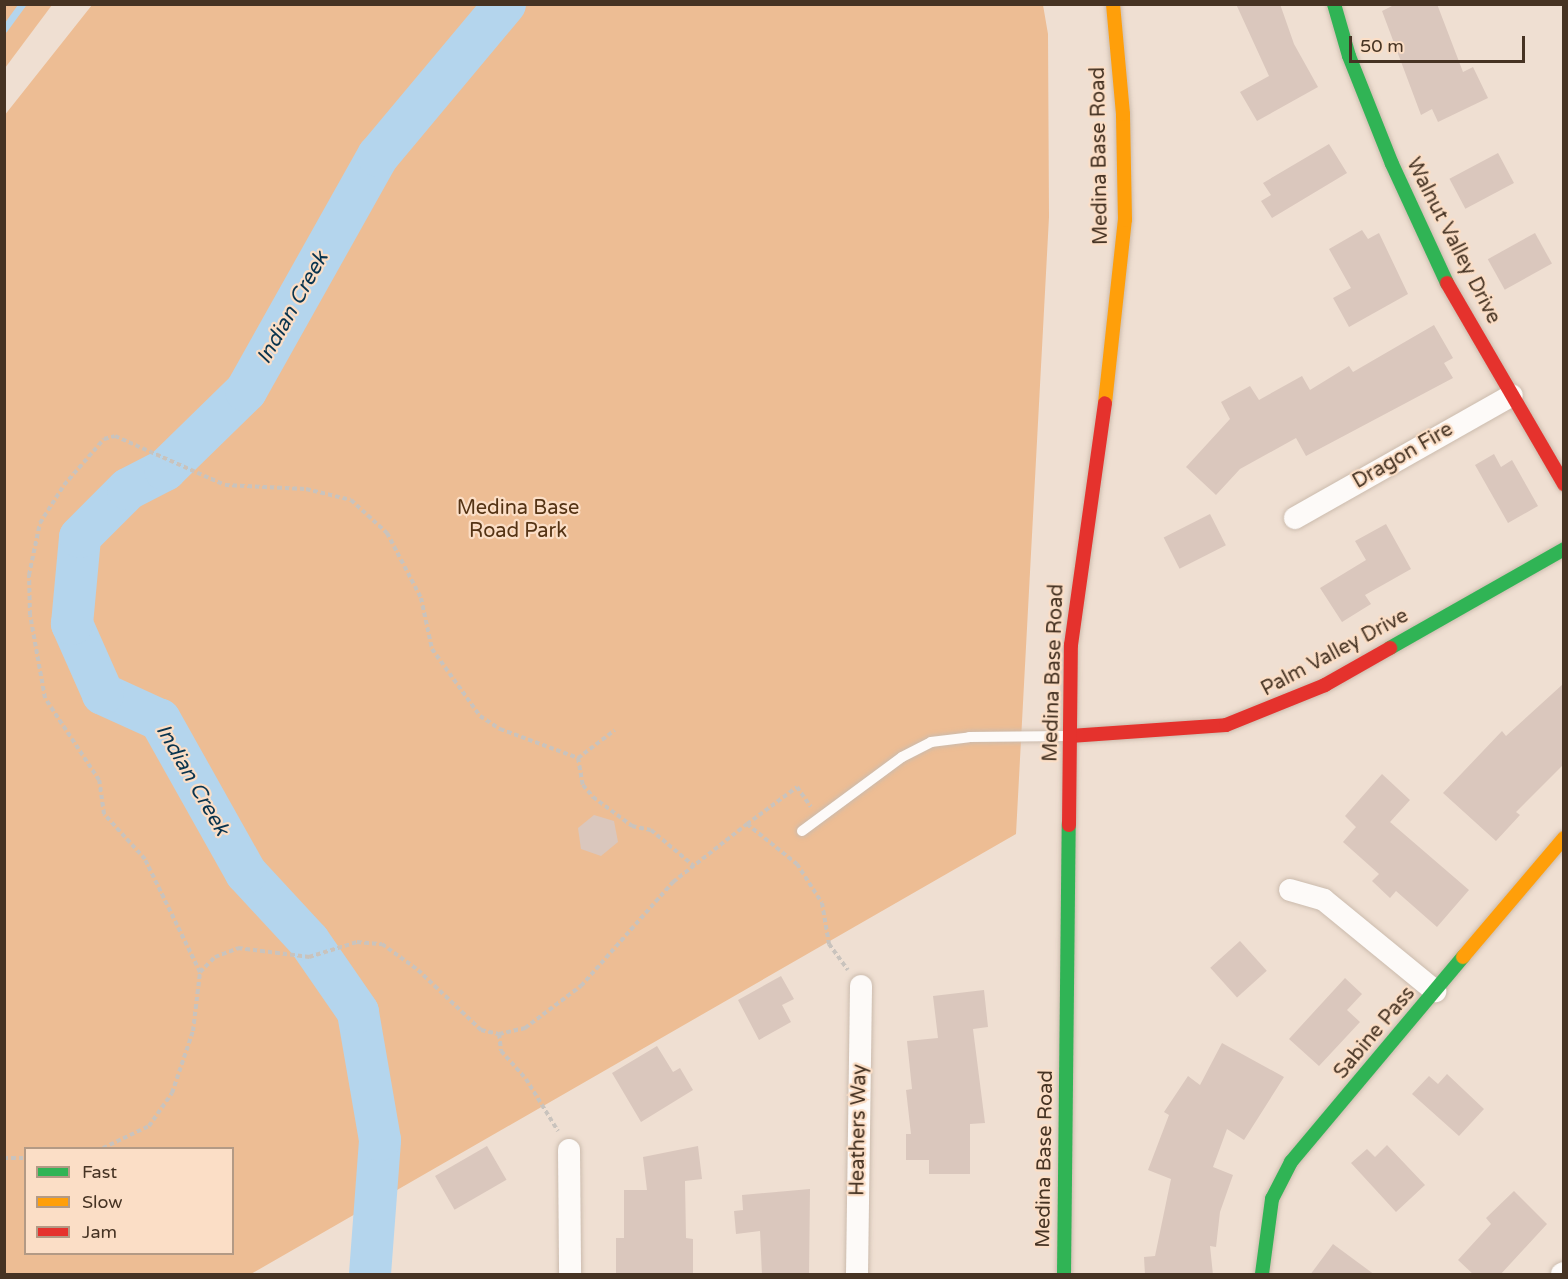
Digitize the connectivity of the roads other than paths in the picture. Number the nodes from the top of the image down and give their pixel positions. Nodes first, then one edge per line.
1 (1113, 4) edge
2 (1334, 4) edge
3 (1512, 395) junction
4 (1563, 484) edge
5 (1295, 518) dead end
6 (1563, 549) edge
7 (1070, 736) junction
8 (802, 831) dead end
9 (1563, 838) edge
10 (1290, 890) dead end
11 (861, 986) road end
12 (1435, 991) junction
13 (569, 1150) road end
14 (570, 1275) edge
15 (857, 1275) edge
16 (1064, 1275) edge
17 (1262, 1275) edge

1 - 7 street, Medina Base Road
2 - 3 street, Walnut Valley Drive
3 - 4 street, Walnut Valley Drive
3 - 5 street, Dragon Fire
6 - 7 street, Palm Valley Drive
7 - 8 lane
7 - 16 street, Medina Base Road
9 - 12 street, Sabine Pass
10 - 12 street
11 - 15 street, Heathers Way
12 - 17 street, Sabine Pass
13 - 14 street

